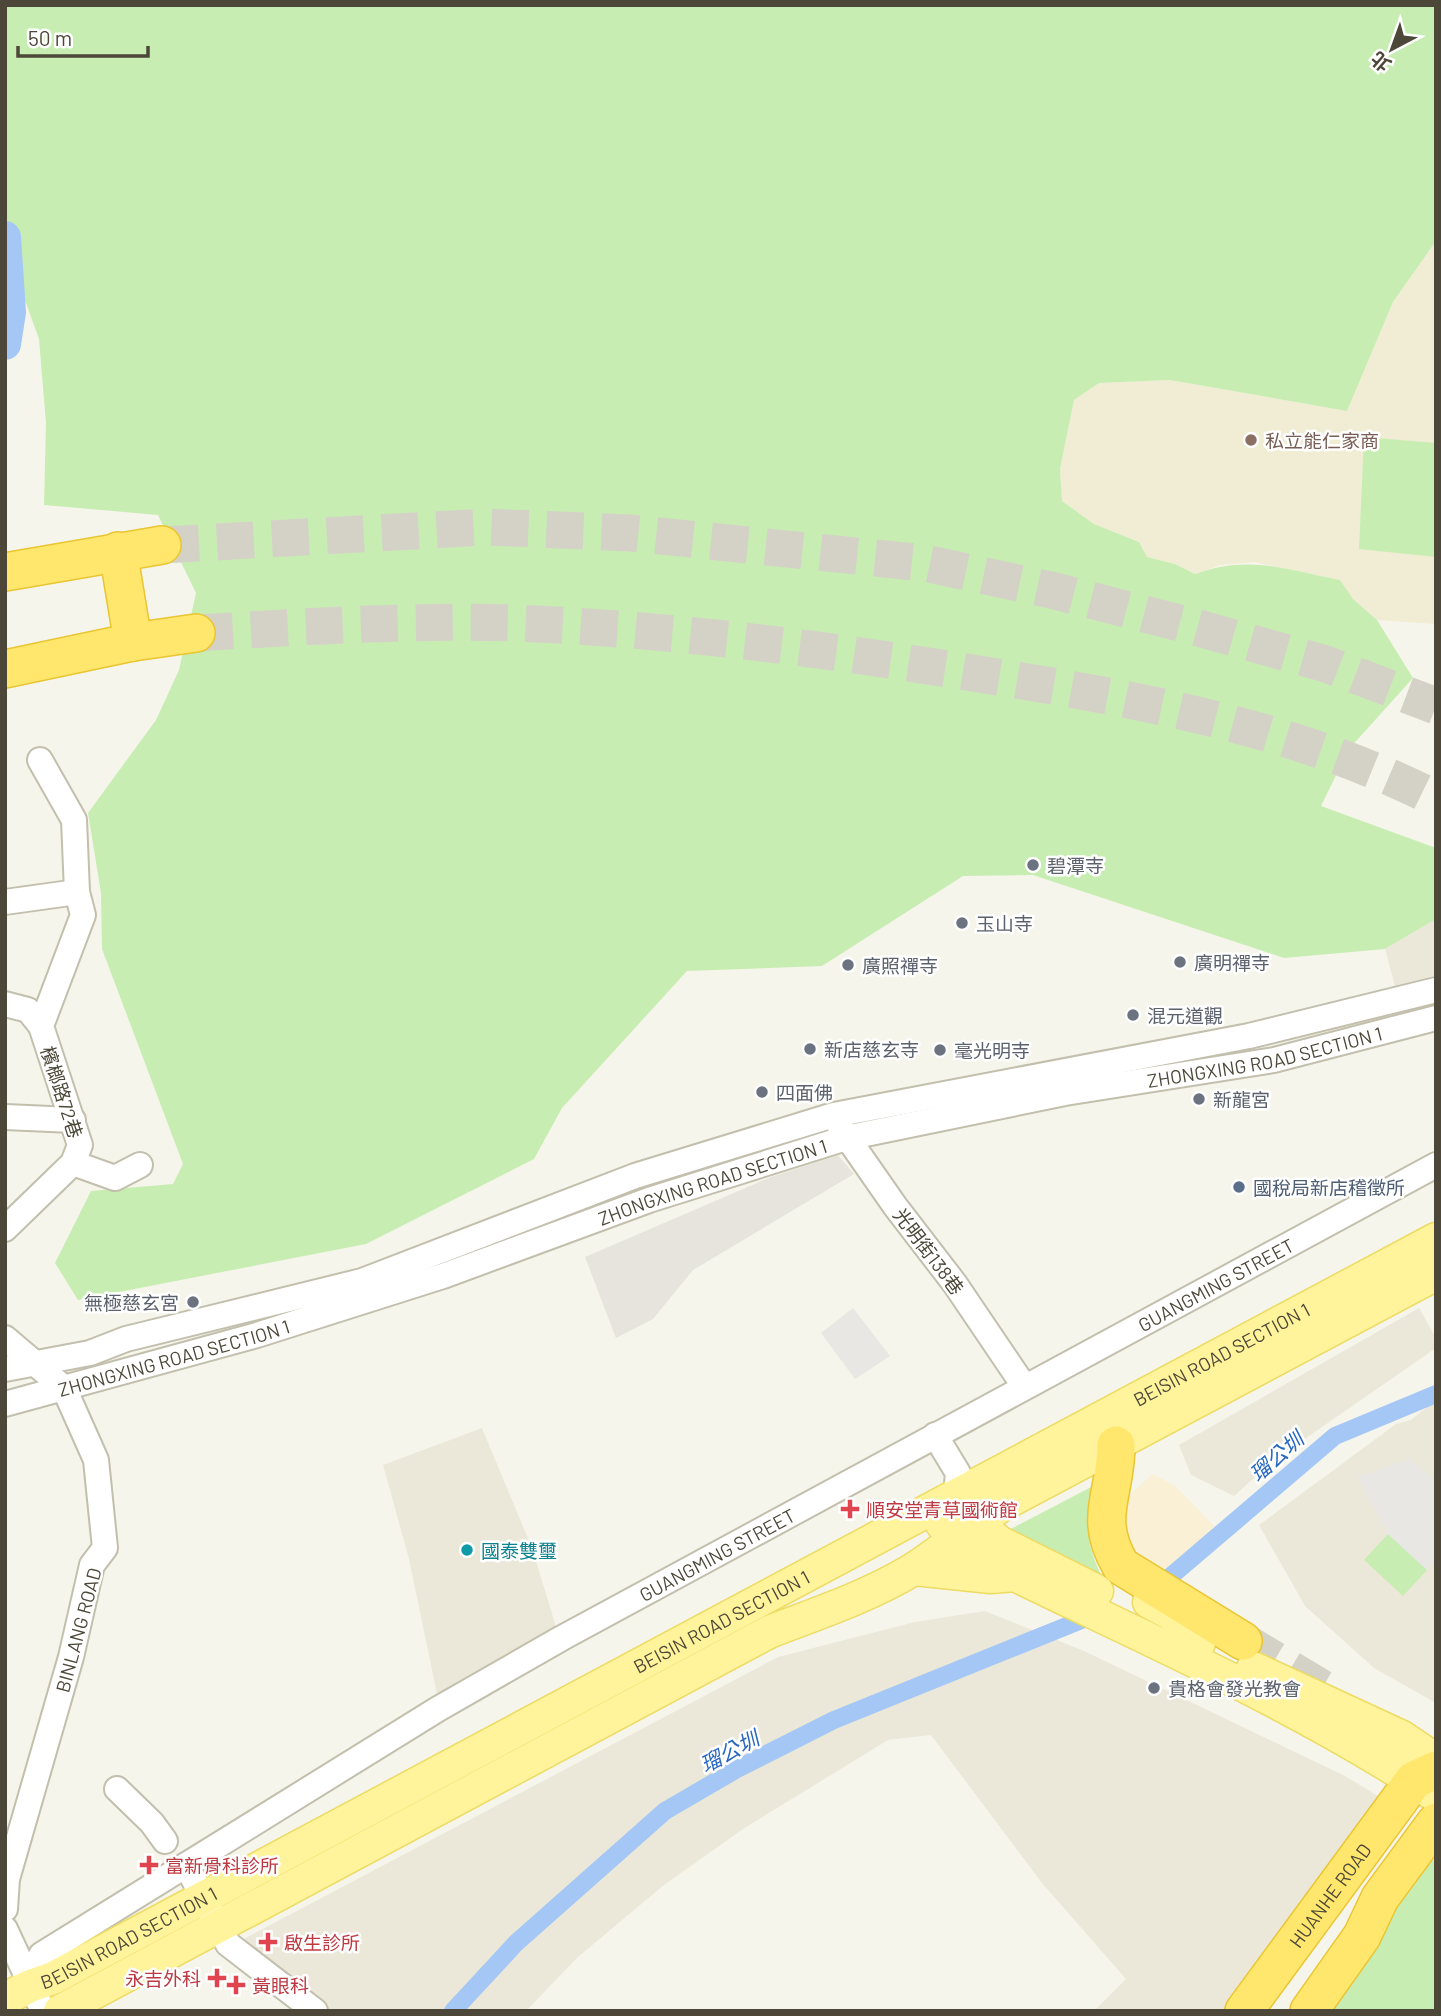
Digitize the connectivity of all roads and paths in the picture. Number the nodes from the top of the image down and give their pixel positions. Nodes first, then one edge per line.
1 (162, 545) tunnel mouth
2 (118, 551) junction
3 (5, 572) edge
4 (196, 633) tunnel mouth
5 (133, 642) junction
6 (5, 669) edge
7 (40, 760) dead end
8 (77, 892) junction
9 (5, 902) edge
10 (1436, 990) edge
11 (1436, 1002) edge
12 (5, 1004) edge
13 (1436, 1018) edge
14 (41, 1026) junction
15 (1317, 1033) junction
16 (1249, 1036) junction
17 (1256, 1061) junction
18 (834, 1115) junction
19 (5, 1117) edge
20 (73, 1121) junction
21 (846, 1138) junction
22 (73, 1163) junction
23 (140, 1165) dead end
24 (1436, 1165) edge
25 (5, 1228) edge
26 (1436, 1240) edge
27 (1436, 1274) edge
28 (5, 1338) edge
29 (33, 1362) junction
30 (5, 1369) edge
31 (1024, 1386) junction
32 (64, 1388) junction
33 (5, 1404) edge
34 (935, 1435) junction
35 (1116, 1445) junction
36 (943, 1502) junction
37 (965, 1530) junction
38 (914, 1569) junction
39 (1015, 1576) junction
40 (1243, 1641) tunnel mouth
41 (1199, 1643) junction
42 (1432, 1786) edge
43 (117, 1789) dead end
44 (165, 1841) dead end
45 (186, 1865) junction
46 (203, 1899) junction
47 (5, 1909) edge
48 (217, 1927) junction
49 (5, 1929) edge
50 (1330, 1954) dead end
51 (26, 1999) edge
52 (314, 2010) edge
53 (60, 2011) edge
54 (1244, 2011) edge
55 (1268, 2011) edge
56 (1287, 2011) edge
57 (1309, 2011) edge

1 - 2 highway
2 - 3 highway
2 - 5 highway
4 - 5 highway
5 - 6 highway
7 - 8 street, 檳榔路72巷
8 - 9 street
8 - 14 street, 檳榔路72巷
10 - 16 street, ZHONGXING ROAD SECTION 1
11 - 15 street
12 - 14 street
13 - 17 street, ZHONGXING ROAD SECTION 1
14 - 20 street, 檳榔路72巷
15 - 16 street
15 - 17 street
16 - 18 street, ZHONGXING ROAD SECTION 1
17 - 21 street, ZHONGXING ROAD SECTION 1
18 - 21 street, 光明街138巷
18 - 29 street, ZHONGXING ROAD SECTION 1
19 - 20 street
20 - 22 street, 檳榔路72巷
21 - 31 street, 光明街138巷
21 - 32 street, ZHONGXING ROAD SECTION 1
22 - 23 street
22 - 25 street, 檳榔路72巷
24 - 31 street, GUANGMING STREET
26 - 36 main road, BEISIN ROAD SECTION 1
27 - 35 main road, BEISIN ROAD SECTION 1
28 - 29 street, BINLANG ROAD
29 - 30 street, ZHONGXING ROAD SECTION 1
29 - 32 street, BINLANG ROAD
31 - 34 street, GUANGMING STREET
32 - 33 street, ZHONGXING ROAD SECTION 1
32 - 47 street, BINLANG ROAD
34 - 36 street
34 - 45 street, GUANGMING STREET
35 - 37 main road, BEISIN ROAD SECTION 1
35 - 40 highway
35 - 41 main road
36 - 37 main road
36 - 46 main road, BEISIN ROAD SECTION 1
37 - 38 main road, BEISIN ROAD SECTION 1
37 - 39 main road
37 - 41 main road
38 - 39 main road
38 - 48 main road, BEISIN ROAD SECTION 1
39 - 42 main road
41 - 42 main road
42 - 54 highway, HUANHE ROAD
42 - 55 highway
42 - 57 highway
43 - 44 street
45 - 46 street
45 - 51 street, GUANGMING STREET
46 - 48 street
46 - 51 main road, BEISIN ROAD SECTION 1
48 - 52 street
48 - 53 main road, BEISIN ROAD SECTION 1
49 - 51 street
50 - 56 highway

